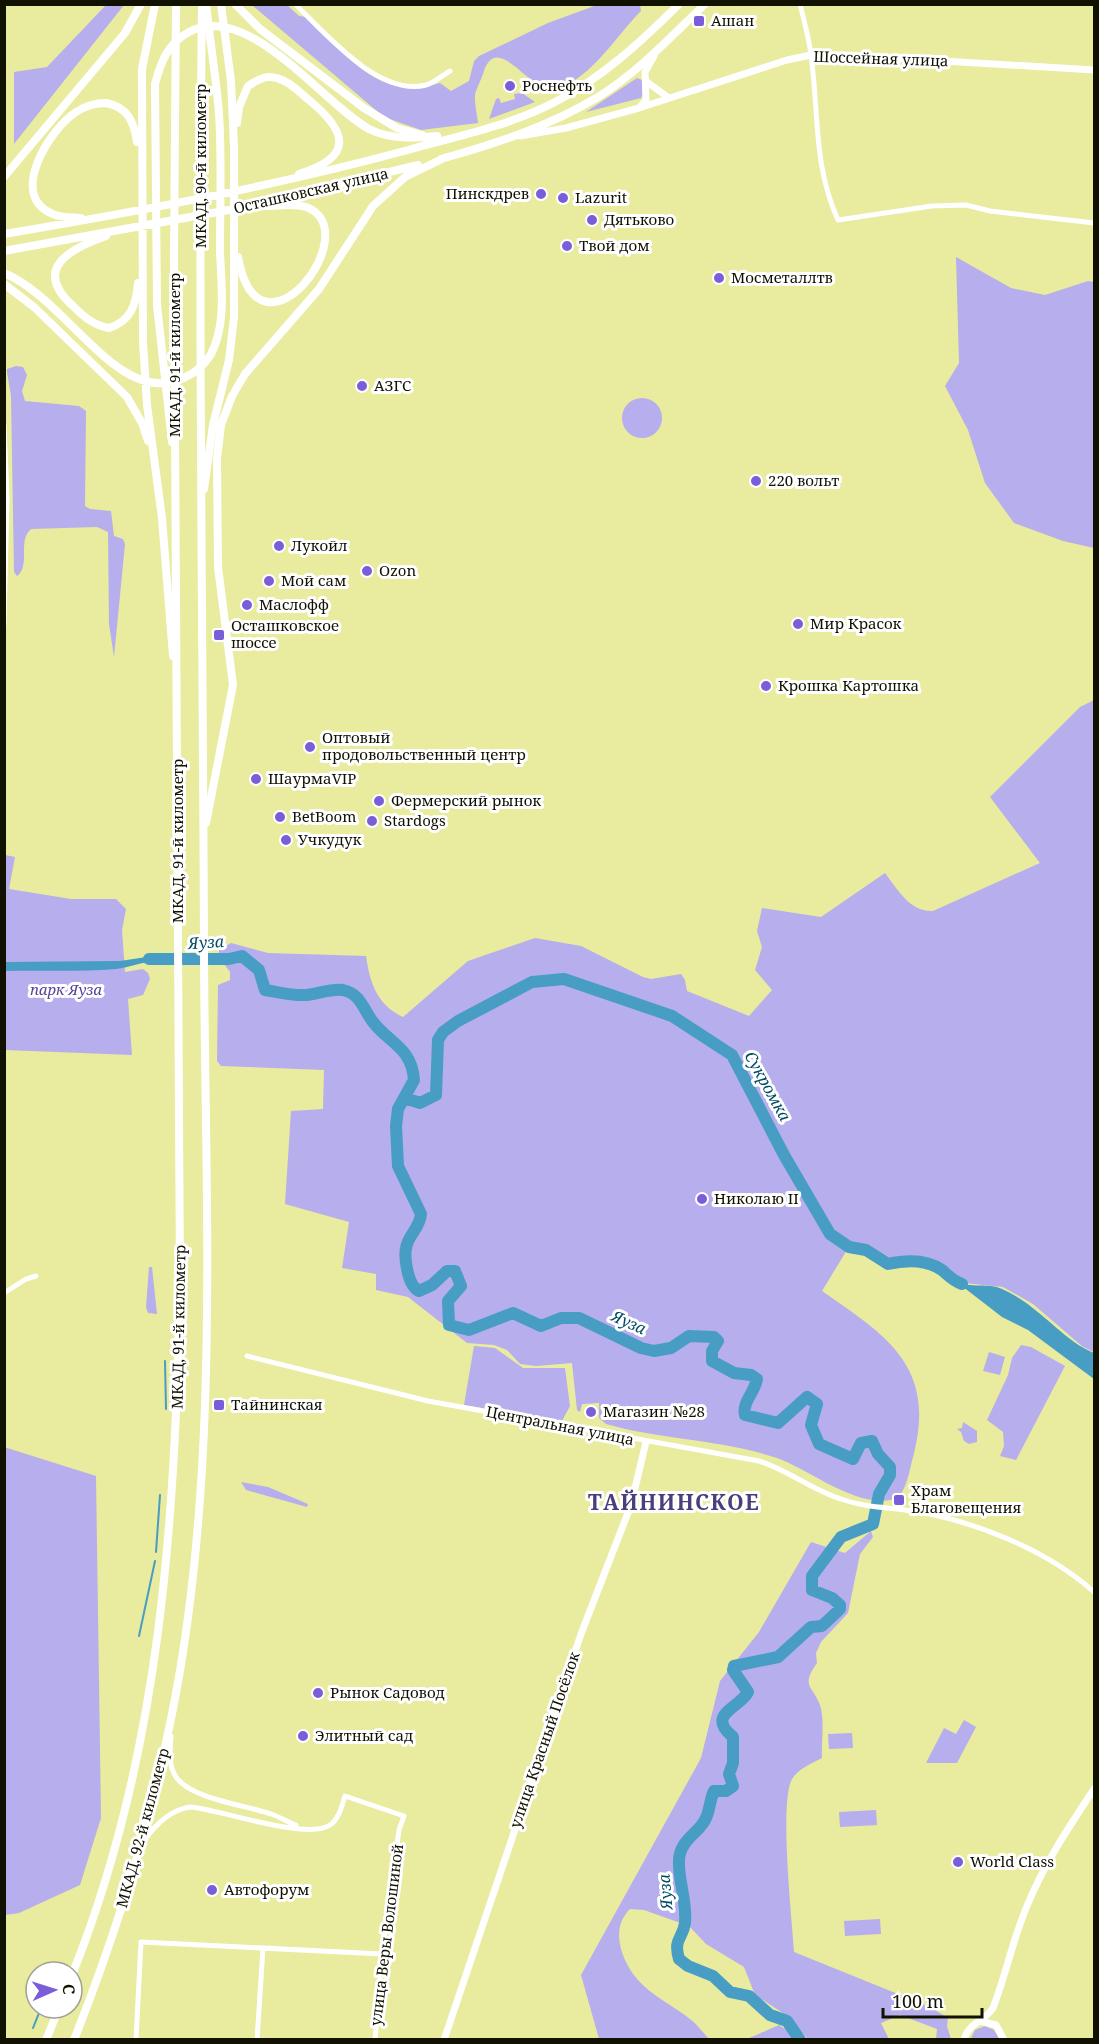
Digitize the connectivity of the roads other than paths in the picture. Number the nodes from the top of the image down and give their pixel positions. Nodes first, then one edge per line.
1 (141, 4) edge
2 (155, 4) edge
3 (176, 4) edge
4 (204, 4) edge
5 (221, 4) edge
6 (235, 4) edge
7 (295, 4) edge
8 (679, 4) edge
9 (705, 4) edge
10 (800, 4) edge
11 (661, 47) junction
12 (811, 55) junction
13 (1095, 70) edge
14 (450, 71) dead end
15 (647, 81) junction
16 (669, 98) junction
17 (639, 108) junction
18 (474, 133) junction
19 (437, 136) junction
20 (511, 137) junction
21 (234, 147) junction
22 (444, 158) junction
23 (141, 170) junction
24 (4, 177) edge
25 (249, 190) junction
26 (245, 207) junction
27 (106, 217) junction
28 (1095, 223) edge
29 (124, 230) junction
30 (4, 234) edge
31 (4, 250) edge
32 (236, 253) junction
33 (174, 255) joint
34 (4, 273) edge
35 (140, 274) junction
36 (4, 284) edge
37 (201, 328) joint
38 (223, 387) junction
39 (4, 424) edge
40 (221, 425) junction
41 (154, 466) junction
42 (176, 478) junction
43 (202, 502) junction
44 (4, 625) edge
45 (177, 705) junction
46 (204, 830) junction
47 (36, 1276) dead end
48 (4, 1293) edge
49 (247, 1356) dead end
50 (646, 1442) junction
51 (1095, 1592) edge
52 (163, 1606) joint
53 (189, 1609) joint
54 (173, 1710) junction
55 (1095, 1790) edge
56 (301, 1827) junction
57 (141, 1845) junction
58 (263, 1948) junction
59 (382, 1954) junction
60 (77, 1960) edge
61 (994, 2005) junction
62 (54, 2020) edge
63 (980, 2021) junction
64 (1004, 2036) edge
65 (46, 2040) edge
66 (74, 2040) edge
67 (136, 2040) edge
68 (257, 2040) edge
69 (375, 2040) edge
70 (444, 2040) edge
71 (964, 2040) edge

1 - 24 main road
2 - 23 main road
3 - 33 highway, МКАД, 90-й километр
4 - 34 main road
4 - 37 highway, МКАД, 90-й километр
5 - 21 main road
6 - 19 main road
7 - 14 street
8 - 18 main road
9 - 11 main road
10 - 12 street
11 - 15 street
11 - 20 main road
12 - 13 street, Шоссейная улица
12 - 16 street, Шоссейная улица
12 - 28 street
15 - 16 street
15 - 17 street
16 - 17 street, Шоссейная улица
17 - 20 street, Шоссейная улица
18 - 19 main road
18 - 25 main road, Осташковская улица
19 - 42 main road
20 - 22 main road, Осташковская улица
21 - 25 main road
21 - 32 main road
22 - 26 main road, Осташковская улица
22 - 40 main road
23 - 27 main road
23 - 35 main road
25 - 27 main road, Осташковская улица
26 - 29 main road, Осташковская улица
26 - 32 main road
27 - 30 main road, Осташковская улица
29 - 31 main road, Осташковская улица
29 - 35 main road
32 - 38 main road
33 - 42 highway, МКАД, 91-й километр
35 - 41 main road
36 - 41 main road
37 - 43 highway, МКАД, 91-й километр
38 - 40 main road
38 - 43 main road
39 - 44 street
40 - 46 main road
41 - 45 main road
42 - 45 highway, МКАД, 91-й километр
43 - 46 highway, МКАД, 91-й километр
45 - 52 highway, МКАД, 91-й километр
46 - 53 highway, МКАД, 91-й километр
47 - 48 street
49 - 50 street, Центральная улица
50 - 51 street, Центральная улица
50 - 70 street, улица Красный Посёлок
52 - 60 highway, МКАД, 92-й километр
53 - 54 highway, МКАД, 92-й километр
54 - 56 street
54 - 57 highway, МКАД, 92-й километр
55 - 61 street
56 - 57 street
56 - 59 street, улица Веры Волошиной
57 - 66 highway, МКАД, 92-й километр
58 - 59 street
58 - 67 street
58 - 68 street
59 - 69 street, улица Веры Волошиной
61 - 63 street
61 - 64 street
62 - 65 highway
63 - 64 street
63 - 71 street

